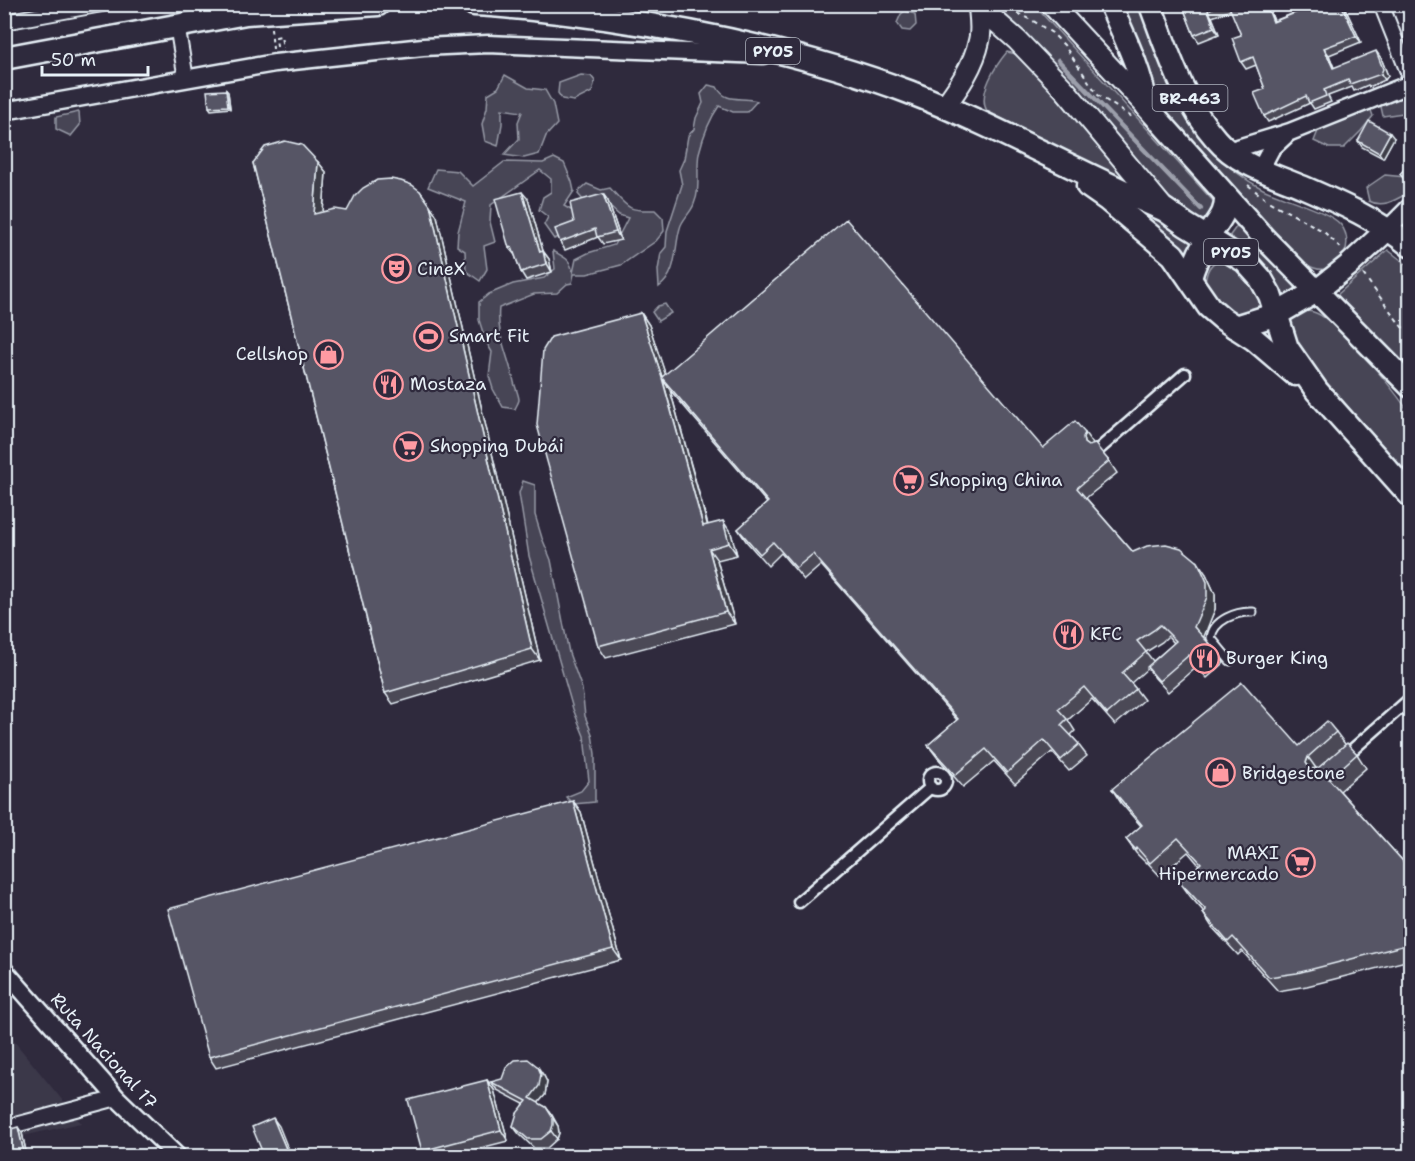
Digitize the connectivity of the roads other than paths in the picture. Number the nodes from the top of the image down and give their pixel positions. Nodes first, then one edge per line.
1 (102, 4) edge
2 (378, 4) edge
3 (474, 4) edge
4 (1051, 4) edge
5 (1110, 4) edge
6 (1150, 4) edge
7 (1381, 4) edge
8 (978, 6) edge
9 (245, 9) edge
10 (4, 22) edge
11 (177, 25) junction
12 (798, 57) junction
13 (4, 58) edge
14 (1410, 77) edge
15 (186, 79) junction
16 (1410, 84) edge
17 (944, 107) junction
18 (4, 111) edge
19 (1150, 111) junction
20 (1290, 132) junction
21 (1228, 151) junction
22 (1056, 159) junction
23 (1254, 177) junction
24 (1226, 197) junction
25 (1343, 206) junction
26 (1410, 207) edge
27 (1165, 210) junction
28 (1388, 229) junction
29 (1208, 237) junction
30 (1410, 246) edge
31 (1356, 259) junction
32 (1190, 278) junction
33 (1316, 292) junction
34 (1276, 314) junction
35 (1235, 327) junction
36 (1185, 374) dead end
37 (1410, 386) edge
38 (1317, 391) junction
39 (1098, 450) edge
40 (1410, 495) edge
41 (1253, 612) dead end
42 (1230, 661) dead end
43 (1410, 699) edge
44 (1336, 764) edge
45 (947, 773) edge
46 (799, 902) dead end
47 (4, 970) edge
48 (117, 1098) junction
49 (4, 1128) edge
50 (177, 1156) edge

1 - 10 street
2 - 9 highway
3 - 12 highway, PY05
4 - 19 main road
5 - 19 main road, BR-463
6 - 21 main road, BR-463
7 - 14 street
8 - 17 main road
8 - 27 main road
9 - 11 highway
11 - 13 highway
11 - 15 street
12 - 15 street
12 - 17 highway, PY05
15 - 18 street
16 - 20 street
17 - 22 highway, PY05
19 - 24 main road, BR-463
20 - 21 street
20 - 23 street
21 - 23 main road, BR-463
22 - 27 highway, PY05
22 - 32 highway, PY05
23 - 25 main road, BR-463
24 - 29 highway
24 - 33 main road, BR-463
25 - 28 main road, BR-463
25 - 31 main road
26 - 28 street
27 - 29 highway, PY05
28 - 30 main road, BR-463
28 - 31 main road
29 - 32 highway
29 - 34 highway, PY05
31 - 33 main road
32 - 35 highway, PY05
33 - 34 highway
33 - 37 main road, BR-463
34 - 35 highway
34 - 38 highway
35 - 38 highway
36 - 39 street
38 - 40 highway
41 - 42 lane
43 - 44 street
45 - 46 street
47 - 48 street, Ruta Nacional 17
48 - 49 street
48 - 50 street, Ruta Nacional 17

